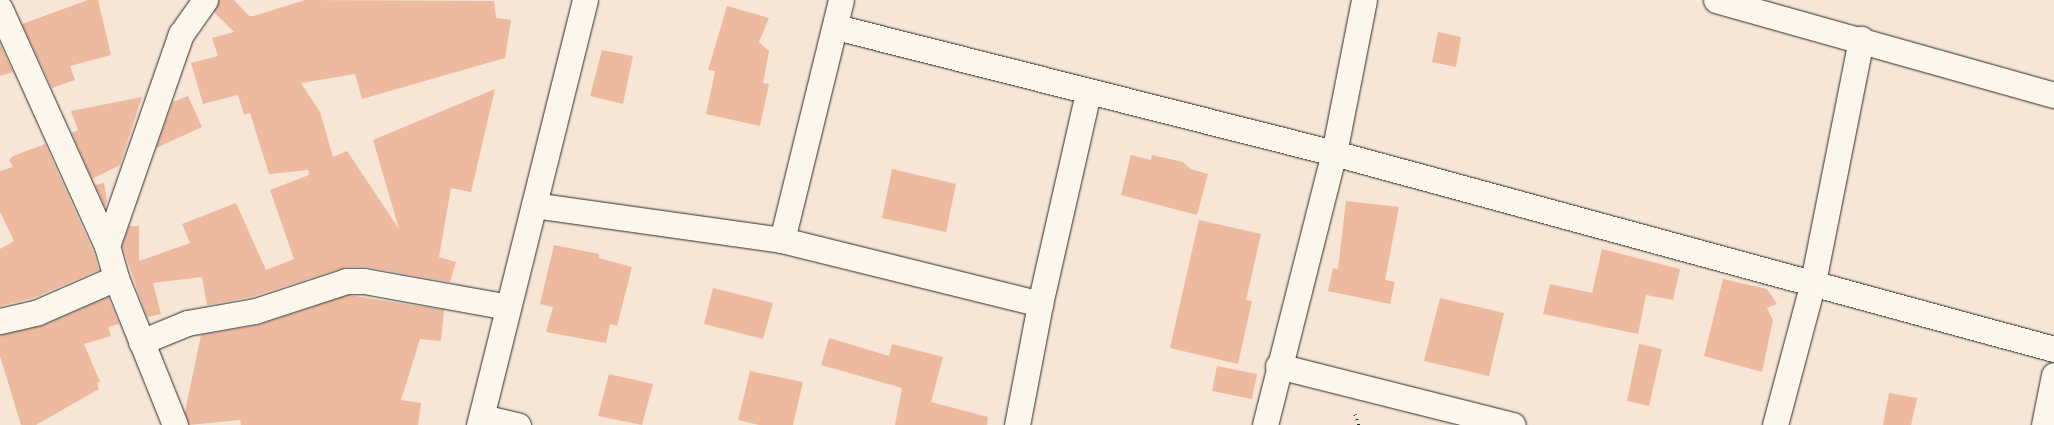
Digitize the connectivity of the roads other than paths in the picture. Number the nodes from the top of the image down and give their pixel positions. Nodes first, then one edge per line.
1 (205, 0) edge
2 (585, 0) edge
3 (841, 0) edge
4 (1364, 0) edge
5 (1716, 0) edge
6 (0, 9) edge
7 (836, 28) junction
8 (1861, 39) junction
9 (1088, 92) junction
10 (2054, 95) edge
11 (1334, 153) junction
12 (534, 205) junction
13 (782, 240) junction
14 (107, 246) junction
15 (116, 278) junction
16 (1813, 282) junction
17 (1040, 304) junction
18 (508, 307) junction
19 (0, 321) edge
20 (142, 342) junction
21 (2054, 349) edge
22 (1278, 366) junction
23 (2054, 375) edge
24 (480, 421) edge
25 (175, 425) edge
26 (518, 425) edge
27 (1017, 425) edge
28 (1265, 425) edge
29 (1513, 425) edge
30 (1775, 425) edge
31 (2044, 425) edge

1 - 14 street
2 - 12 street
3 - 7 street
4 - 11 street
5 - 8 street
6 - 14 street
7 - 9 street
7 - 13 street
8 - 10 street
8 - 16 street
9 - 11 street
9 - 17 street
11 - 16 street
11 - 22 street
12 - 13 street
12 - 18 street
13 - 17 street
14 - 15 street
15 - 19 street
15 - 20 street
16 - 21 street
16 - 30 street
17 - 27 street
18 - 20 street
18 - 24 street
20 - 25 street
22 - 28 street
22 - 29 street
23 - 31 street
24 - 26 street

